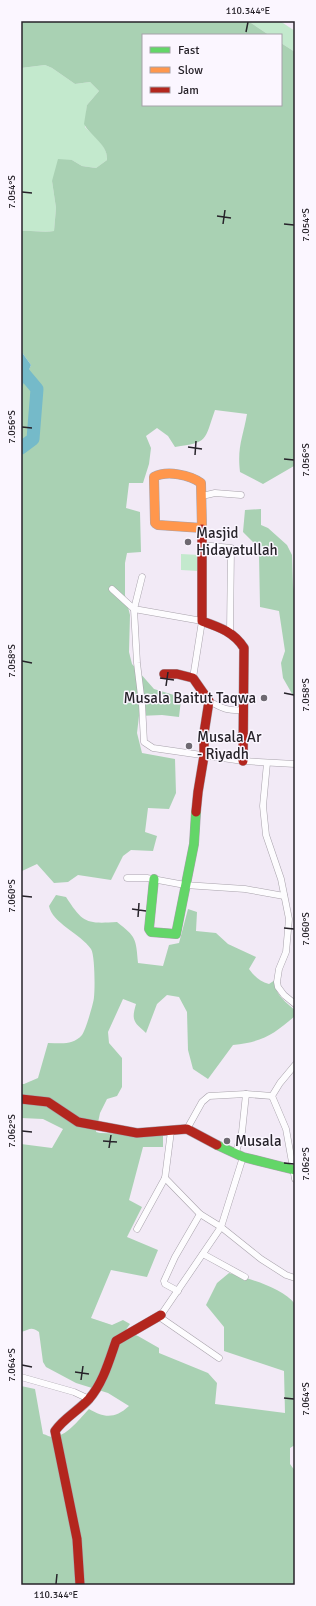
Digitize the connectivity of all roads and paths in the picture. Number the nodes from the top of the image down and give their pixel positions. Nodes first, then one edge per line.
1 (241, 494) dead end
2 (202, 496) junction
3 (202, 528) junction
4 (202, 545) junction
5 (142, 577) dead end
6 (112, 589) dead end
7 (134, 609) junction
8 (202, 621) junction
9 (230, 632) junction
10 (164, 674) dead end
11 (193, 678) junction
12 (209, 701) junction
13 (244, 710) junction
14 (204, 756) junction
15 (243, 761) junction
16 (267, 763) junction
17 (295, 764) edge
18 (127, 878) dead end
19 (154, 879) junction
20 (185, 885) junction
21 (284, 896) junction
22 (295, 1004) edge
23 (295, 1065) edge
24 (246, 1094) junction
25 (272, 1096) junction
26 (21, 1099) edge
27 (187, 1130) junction
28 (171, 1131) junction
29 (240, 1154) junction
30 (295, 1173) edge
31 (165, 1178) junction
32 (200, 1214) junction
33 (221, 1227) junction
34 (137, 1229) dead end
35 (203, 1254) junction
36 (245, 1277) dead end
37 (295, 1278) edge
38 (178, 1292) junction
39 (161, 1315) junction
40 (219, 1358) dead end
41 (21, 1377) edge
42 (89, 1399) junction
43 (80, 1585) edge

1 - 2 street
2 - 3 street
2 - 3 street
3 - 4 street
4 - 8 street
4 - 9 street
5 - 7 street
6 - 7 street
7 - 8 street
7 - 14 street
8 - 9 street
8 - 11 street
9 - 13 street
10 - 11 street
11 - 12 street
12 - 13 street
12 - 14 street
13 - 15 street
14 - 15 street
14 - 20 street
15 - 16 street
16 - 17 street
16 - 21 street
18 - 19 street
19 - 20 street
19 - 20 street
20 - 21 street
21 - 22 street
23 - 25 street
24 - 25 street
24 - 27 street
24 - 29 street
25 - 30 street
26 - 28 street
27 - 28 street
27 - 29 street
28 - 31 street
29 - 30 street
29 - 33 street
31 - 32 street
31 - 34 street
32 - 33 street
32 - 38 street
33 - 35 street
33 - 37 street
35 - 36 street
35 - 38 street
38 - 39 street
39 - 40 street
39 - 42 street
41 - 42 street
42 - 43 street

